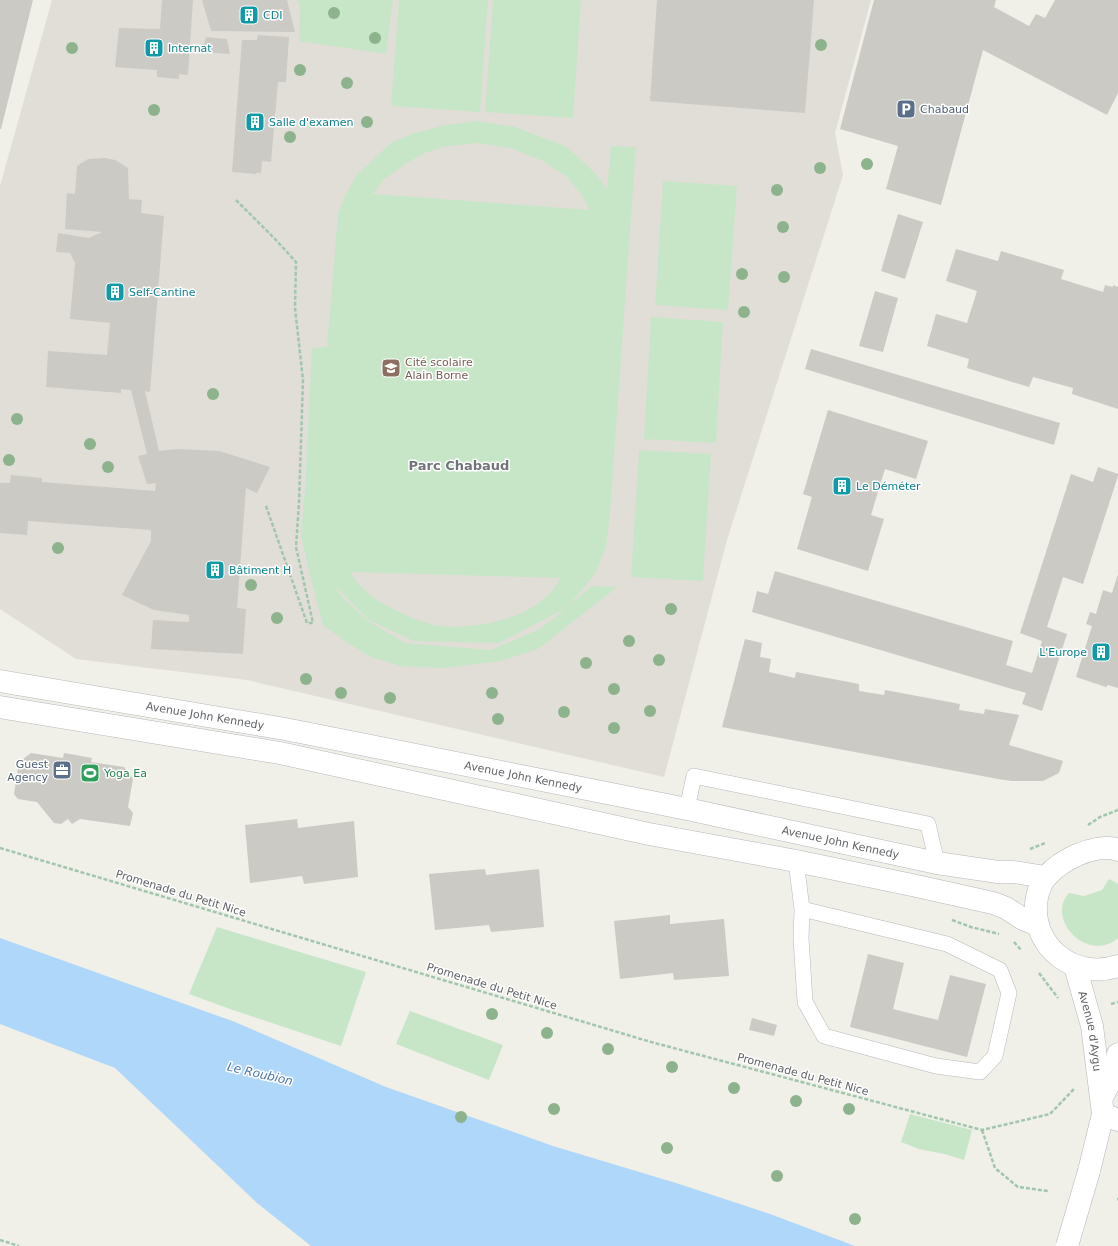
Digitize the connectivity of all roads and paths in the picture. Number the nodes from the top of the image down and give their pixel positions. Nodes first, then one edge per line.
1 (236, 200) dead end
2 (266, 506) dead end
3 (0, 681) edge
4 (0, 707) edge
5 (687, 809) junction
6 (1116, 847) edge
7 (0, 848) edge
8 (796, 861) junction
9 (937, 863) junction
10 (1046, 877) junction
11 (802, 909) junction
12 (1038, 925) junction
13 (1010, 939) dead end
14 (1024, 954) dead end
15 (1075, 966) junction
16 (1118, 966) edge
17 (1038, 971) dead end
18 (1061, 1002) dead end
19 (1118, 1054) edge
20 (1078, 1094) dead end
21 (1108, 1110) edge
22 (982, 1130) junction
23 (1048, 1191) dead end
24 (0, 1240) edge
25 (19, 1246) edge
26 (1067, 1246) edge

1 - 2 path
3 - 5 main road, Avenue John Kennedy
4 - 8 main road
5 - 9 main road, Avenue John Kennedy
5 - 9 lane
6 - 10 main road
7 - 22 path, Promenade du Petit Nice
8 - 11 lane
8 - 12 main road
9 - 10 main road, Avenue John Kennedy
10 - 12 main road
11 - 11 lane
12 - 15 main road
13 - 14 path
15 - 16 main road
15 - 21 main road, Avenue d'Aygu
17 - 18 path
19 - 21 main road, Avenue d'Aygu
20 - 22 path
21 - 26 main road, Avenue d'Aygu, bridge
22 - 23 path
24 - 25 path

